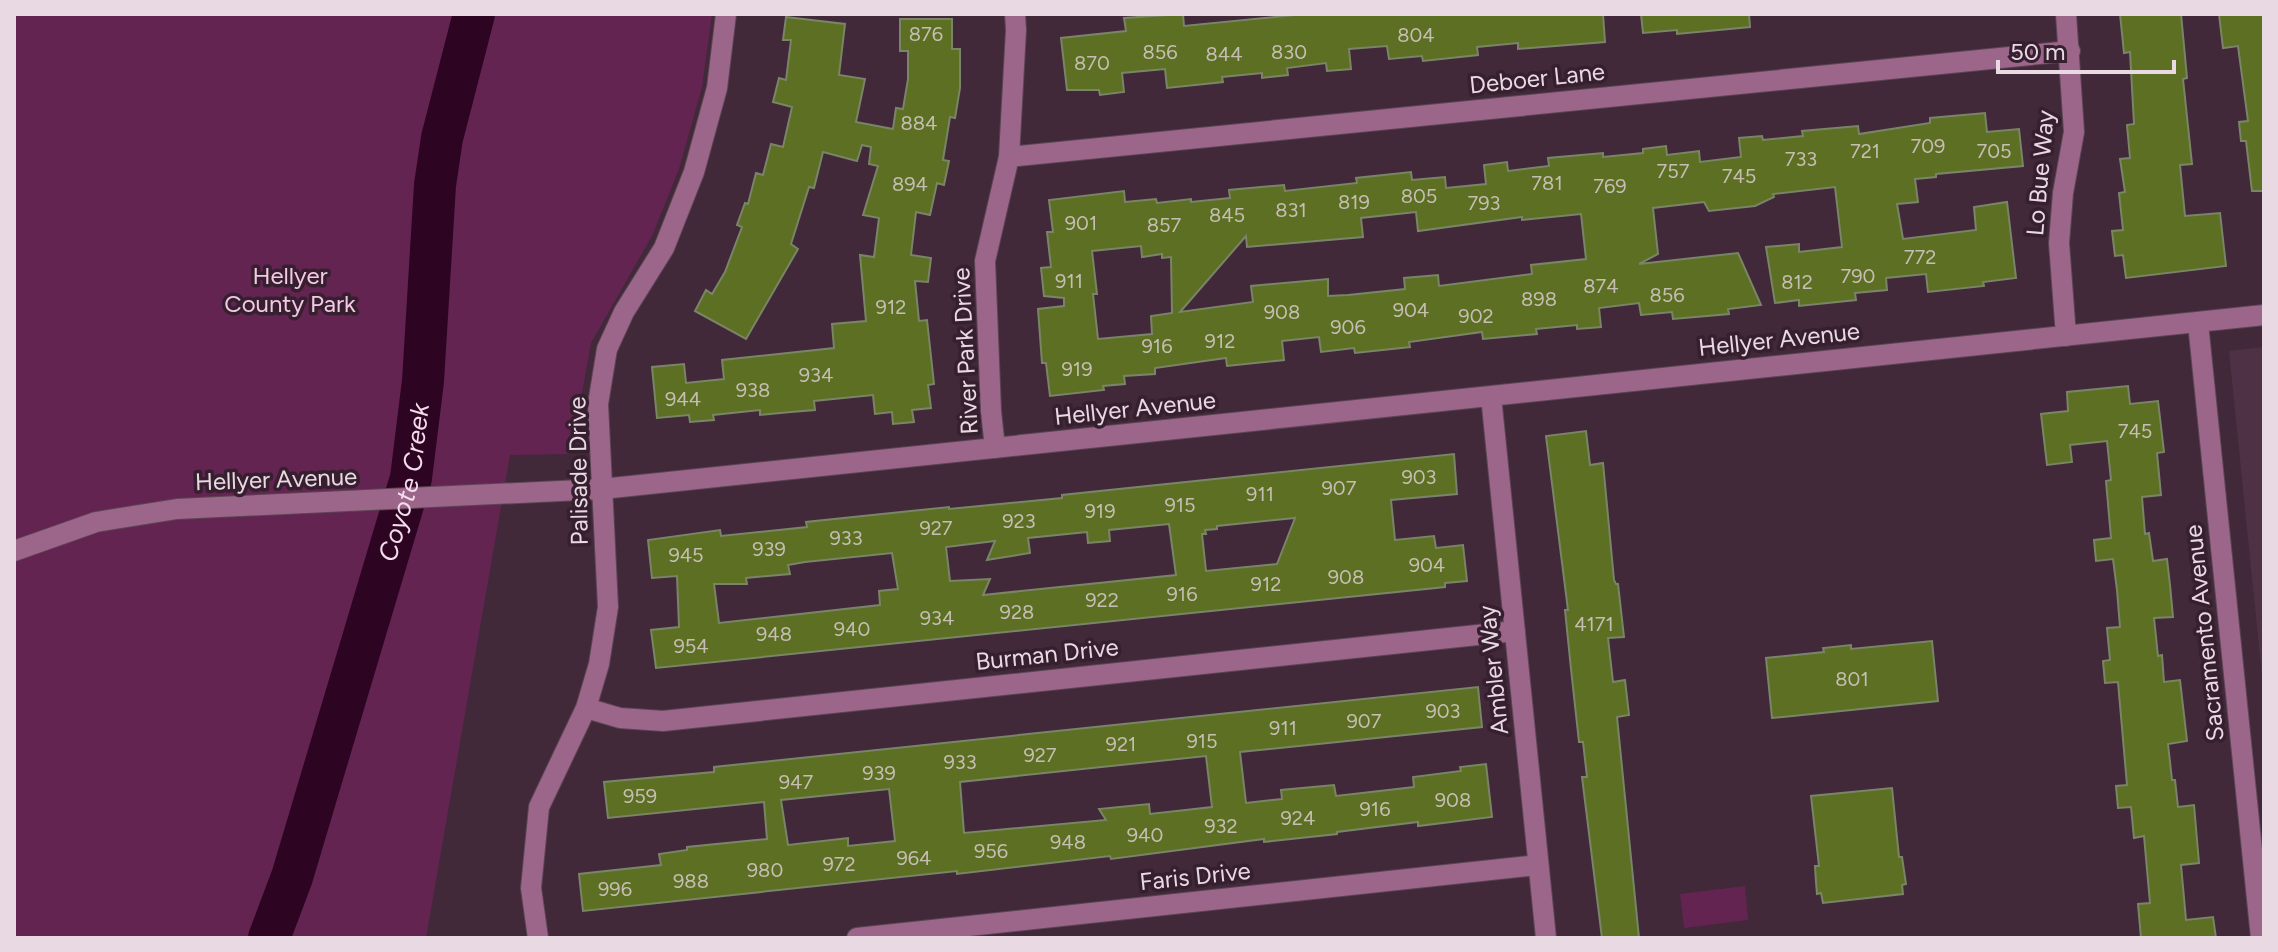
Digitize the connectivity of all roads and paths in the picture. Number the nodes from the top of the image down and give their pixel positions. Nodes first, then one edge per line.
1 (726, 14) edge
2 (1015, 14) edge
3 (2066, 14) edge
4 (2070, 51) junction
5 (1009, 157) junction
6 (2264, 315) edge
7 (2198, 323) junction
8 (2066, 336) junction
9 (1491, 396) junction
10 (995, 448) junction
11 (602, 489) junction
12 (14, 551) edge
13 (1515, 631) junction
14 (586, 708) junction
15 (1538, 865) junction
16 (538, 938) edge
17 (857, 938) edge
18 (1546, 938) edge
19 (2261, 938) edge

1 - 11 street, Palisade Drive
2 - 5 street, River Park Drive
3 - 4 street, Lo Bue Way
4 - 5 street, Deboer Lane
4 - 8 street, Lo Bue Way
5 - 10 street, River Park Drive
6 - 7 street, Hellyer Avenue
7 - 8 street, Hellyer Avenue
7 - 19 street, Sacramento Avenue
8 - 9 street, Hellyer Avenue
9 - 10 street, Hellyer Avenue
9 - 13 street, Ambler Way
10 - 11 street, Hellyer Avenue
11 - 12 street, Hellyer Avenue
11 - 14 street, Palisade Drive
13 - 14 street, Burman Drive
13 - 15 street, Ambler Way
14 - 16 street, Palisade Drive
15 - 17 street, Faris Drive
15 - 18 street, Ambler Way

